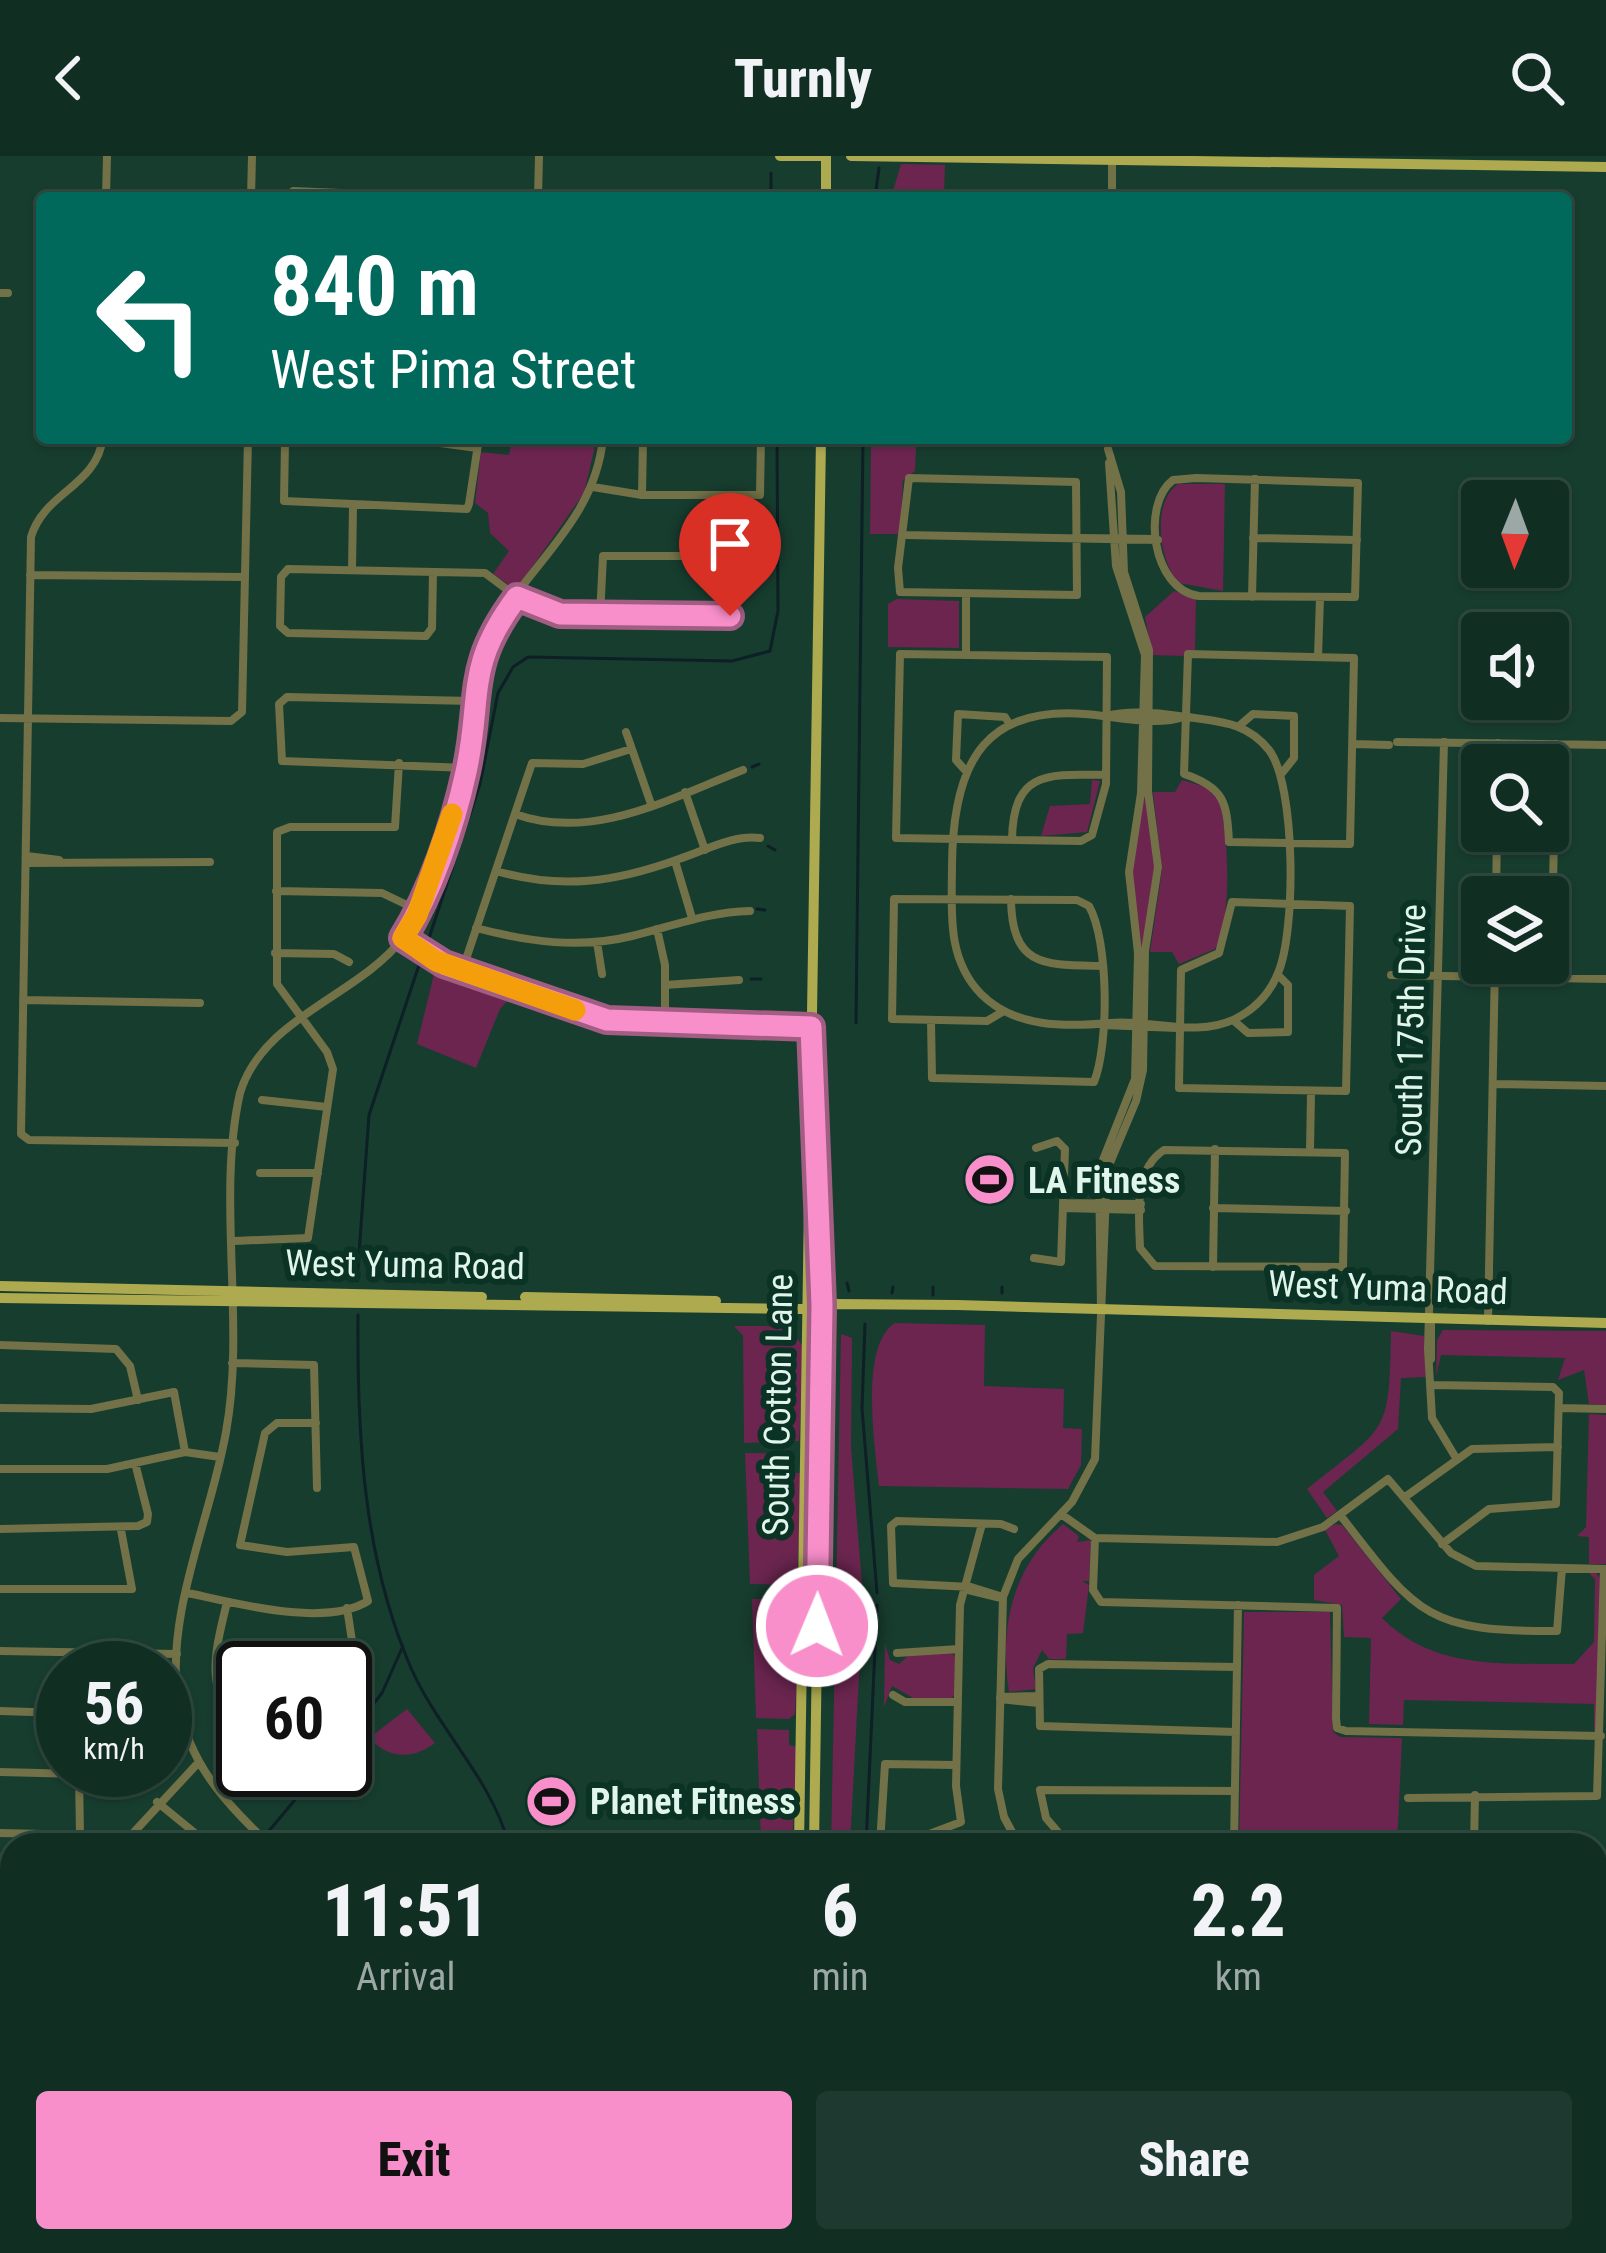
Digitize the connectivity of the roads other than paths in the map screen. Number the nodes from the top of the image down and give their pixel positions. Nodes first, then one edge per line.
1 (107, 156) edge
2 (252, 156) edge
3 (539, 156) edge
4 (780, 156) edge
5 (825, 156) edge
6 (851, 156) edge
7 (1112, 157) edge
8 (1401, 160) edge
9 (1606, 167) edge
10 (106, 192) edge
11 (251, 192) edge
12 (538, 192) edge
13 (826, 192) edge
14 (1112, 192) edge
15 (102, 444) edge
16 (248, 444) edge
17 (285, 444) edge
18 (478, 444) edge
19 (602, 444) edge
20 (643, 444) edge
21 (761, 444) edge
22 (821, 444) edge
23 (1108, 444) edge
24 (1255, 479) junction
25 (592, 487) junction
26 (642, 495) junction
27 (735, 496) junction
28 (353, 505) junction
29 (906, 535) junction
30 (1253, 538) junction
31 (1080, 539) junction
32 (1118, 539) junction
33 (1158, 540) junction
34 (1357, 540) junction
35 (734, 556) junction
36 (352, 570) junction
37 (433, 572) junction
38 (30, 574) junction
39 (244, 577) junction
40 (966, 596) junction
41 (517, 597) junction
42 (1252, 597) junction
43 (1320, 598) junction
44 (600, 616) junction
45 (966, 655) junction
46 (1318, 656) junction
47 (472, 701) junction
48 (1107, 716) junction
49 (1146, 717) junction
50 (1184, 717) junction
51 (0, 718) edge
52 (28, 719) junction
53 (1010, 725) junction
54 (1239, 726) junction
55 (626, 732) dead end
56 (1444, 742) junction
57 (1498, 743) joint
58 (1354, 744) junction
59 (1556, 744) edge
60 (1569, 744) edge
61 (1606, 745) edge
62 (631, 749) junction
63 (399, 763) junction
64 (467, 768) junction
65 (742, 770) dead end
66 (965, 770) junction
67 (1282, 773) junction
68 (1106, 775) junction
69 (685, 792) junction
70 (651, 805) junction
71 (515, 814) junction
72 (760, 838) dead end
73 (952, 840) junction
74 (1012, 840) junction
75 (1287, 845) junction
76 (705, 850) junction
77 (26, 859) junction
78 (675, 861) junction
79 (210, 862) dead end
80 (496, 871) junction
81 (276, 890) junction
82 (952, 898) junction
83 (1011, 898) junction
84 (1286, 903) junction
85 (405, 904) dead end
86 (750, 911) dead end
87 (692, 918) junction
88 (476, 928) junction
89 (657, 929) junction
90 (403, 938) junction
91 (597, 942) junction
92 (274, 953) junction
93 (349, 962) dead end
94 (1102, 966) junction
95 (461, 971) junction
96 (602, 974) dead end
97 (1278, 975) junction
98 (1391, 975) dead end
99 (1438, 976) junction
100 (1461, 976) edge
101 (1569, 979) edge
102 (739, 980) dead end
103 (1606, 980) edge
104 (1495, 984) edge
105 (665, 985) junction
106 (23, 1000) junction
107 (200, 1003) dead end
108 (1004, 1011) junction
109 (301, 1020) junction
110 (1233, 1020) junction
111 (932, 1021) junction
112 (665, 1024) junction
113 (1102, 1025) junction
114 (1140, 1026) junction
115 (811, 1027) junction
116 (1179, 1027) junction
117 (1493, 1084) junction
118 (1606, 1086) edge
119 (1311, 1094) junction
120 (262, 1100) dead end
121 (327, 1106) junction
122 (812, 1110) junction
123 (235, 1143) junction
124 (1036, 1148) dead end
125 (1214, 1149) junction
126 (1310, 1151) junction
127 (810, 1160) junction
128 (260, 1172) dead end
129 (318, 1173) junction
130 (821, 1204) junction
131 (1063, 1206) junction
132 (1102, 1206) junction
133 (1141, 1207) junction
134 (1214, 1208) junction
135 (1346, 1211) junction
136 (233, 1241) junction
137 (1034, 1258) dead end
138 (1213, 1267) junction
139 (0, 1286) edge
140 (233, 1296) junction
141 (0, 1298) edge
142 (370, 1300) junction
143 (708, 1300) junction
144 (620, 1306) junction
145 (813, 1309) junction
146 (1101, 1309) junction
147 (1431, 1320) junction
148 (1488, 1321) junction
149 (1606, 1323) edge
150 (0, 1346) edge
151 (232, 1363) junction
152 (1430, 1385) junction
153 (138, 1400) junction
154 (0, 1408) edge
155 (1559, 1408) junction
156 (1606, 1409) edge
157 (316, 1423) junction
158 (806, 1446) junction
159 (1558, 1447) junction
160 (185, 1452) junction
161 (220, 1457) junction
162 (1456, 1458) junction
163 (135, 1463) junction
164 (0, 1468) edge
165 (316, 1488) dead end
166 (1405, 1496) junction
167 (1061, 1514) junction
168 (1340, 1515) junction
169 (982, 1523) junction
170 (0, 1529) edge
171 (1014, 1529) dead end
172 (121, 1530) junction
173 (819, 1533) junction
174 (1095, 1538) junction
175 (1442, 1544) junction
176 (1562, 1568) junction
177 (1605, 1569) edge
178 (962, 1588) junction
179 (0, 1589) edge
180 (188, 1593) junction
181 (811, 1593) junction
182 (1003, 1598) junction
183 (227, 1602) junction
184 (1238, 1605) junction
185 (347, 1608) junction
186 (1604, 1629) edge
187 (179, 1641) edge
188 (220, 1641) edge
189 (353, 1641) edge
190 (959, 1649) junction
191 (0, 1651) edge
192 (36, 1651) edge
193 (897, 1653) dead end
194 (1237, 1667) junction
195 (1604, 1694) edge
196 (893, 1695) dead end
197 (998, 1698) junction
198 (1038, 1699) junction
199 (958, 1702) junction
200 (0, 1711) edge
201 (36, 1712) edge
202 (802, 1721) junction
203 (1236, 1732) junction
204 (1600, 1736) junction
205 (192, 1746) edge
206 (198, 1763) junction
207 (1603, 1764) edge
208 (956, 1765) junction
209 (0, 1772) edge
210 (815, 1790) junction
211 (1235, 1791) junction
212 (1475, 1796) junction
213 (1408, 1798) dead end
214 (157, 1802) junction
215 (80, 1833) edge
216 (130, 1833) edge
217 (191, 1833) edge
218 (258, 1833) edge
219 (799, 1833) edge
220 (814, 1833) edge
221 (881, 1833) edge
222 (932, 1833) edge
223 (1013, 1833) edge
224 (1058, 1833) edge
225 (1234, 1833) edge
226 (1474, 1833) edge

1 - 10 street
2 - 11 street
3 - 12 street
4 - 5 main road
5 - 13 main road
6 - 7 main road
7 - 8 main road
7 - 14 street
8 - 9 main road
15 - 38 street
16 - 39 street
17 - 28 street
18 - 28 street
19 - 25 street
20 - 26 street
21 - 27 street
22 - 115 main road, South Cotton Lane
23 - 32 street
24 - 30 street
24 - 33 street
24 - 34 street
25 - 26 street
25 - 41 street
26 - 27 street
27 - 35 street
28 - 36 street
29 - 31 street
29 - 31 street
29 - 40 street
30 - 34 street
30 - 42 street
31 - 32 street
31 - 40 street
32 - 33 street
32 - 49 street
33 - 42 street
34 - 43 street
35 - 44 street
35 - 44 street
36 - 37 street
36 - 37 street
37 - 41 street
38 - 39 street
38 - 52 street
39 - 52 street
40 - 45 street
41 - 44 street
41 - 47 street
42 - 43 street
43 - 46 street
45 - 48 street
45 - 73 street
46 - 50 street
46 - 58 street
47 - 63 street
47 - 64 street
48 - 49 street
48 - 53 street
48 - 68 street
49 - 50 street
49 - 114 street
49 - 114 street
50 - 54 street
50 - 75 street
51 - 52 street
52 - 77 street
53 - 66 street
53 - 66 street
54 - 67 street
54 - 67 street
55 - 62 street
56 - 57 street
56 - 58 street
56 - 99 street, South 175th Drive
57 - 59 street
58 - 75 street
60 - 61 street
62 - 70 street
62 - 71 street
63 - 64 street
63 - 81 street
64 - 90 street
65 - 69 street
66 - 73 street
67 - 75 street
68 - 74 street
68 - 74 street
69 - 70 street
69 - 76 street
70 - 71 street
71 - 80 street
72 - 76 street
73 - 74 street
73 - 82 street
75 - 84 street
76 - 78 street
77 - 79 street
77 - 106 street
78 - 80 street
78 - 87 street
80 - 88 street
81 - 85 street
81 - 92 street
82 - 83 street
82 - 108 street
82 - 111 street
83 - 94 street
83 - 94 street
84 - 97 street
84 - 116 street
84 - 119 street
86 - 87 street
87 - 89 street
88 - 91 street
88 - 95 street
89 - 91 street
89 - 105 street
90 - 95 street
90 - 109 street
91 - 96 street
92 - 93 street
92 - 109 street
94 - 113 street
95 - 112 street
97 - 110 street
97 - 110 street
98 - 99 street
99 - 100 street
99 - 147 street, South 175th Drive
101 - 103 street
102 - 105 street
104 - 117 street
105 - 112 street
106 - 107 street
106 - 123 street
108 - 111 street
108 - 113 street
109 - 121 street
109 - 123 street
110 - 116 street
111 - 113 street
112 - 115 street
113 - 114 street
114 - 116 street
114 - 132 street
115 - 122 main road, South Cotton Lane
116 - 119 street
117 - 118 street
117 - 148 street
119 - 126 street
120 - 121 street
121 - 129 street
122 - 127 main road, South Cotton Lane
122 - 130 main road, South Cotton Lane
123 - 136 street
124 - 131 street
125 - 126 street
125 - 133 street
125 - 134 street
126 - 135 street
127 - 130 main road
127 - 145 main road, South Cotton Lane
128 - 129 street
129 - 136 street
130 - 145 main road, South Cotton Lane
131 - 132 street
131 - 137 street
132 - 133 street
132 - 146 street
133 - 138 street
134 - 135 street
134 - 138 street
135 - 138 street
136 - 140 street
139 - 140 main road, West Yuma Road
140 - 141 main road, West Yuma Road
140 - 142 main road, West Yuma Road
140 - 151 street
142 - 143 main road, West Yuma Road
142 - 144 main road, West Yuma Road
143 - 144 main road
143 - 145 main road, West Yuma Road
144 - 145 main road, West Yuma Road
145 - 146 main road, West Yuma Road
145 - 158 main road, South Cotton Lane
145 - 173 main road, South Cotton Lane
146 - 147 main road, West Yuma Road
146 - 167 street
147 - 148 main road, West Yuma Road
147 - 152 street, South 175th Drive
148 - 149 main road, West Yuma Road
150 - 153 street
151 - 157 street
151 - 161 street
152 - 155 street
152 - 162 street, South 175th Drive
153 - 154 street
153 - 160 street
155 - 156 street
155 - 159 street
157 - 165 street
157 - 185 street
158 - 173 main road
158 - 181 main road, South Cotton Lane
159 - 162 street
159 - 175 street
160 - 161 street
160 - 163 street
161 - 180 street
162 - 166 street
163 - 164 street
163 - 172 street
166 - 168 street
166 - 175 street
167 - 174 street
167 - 182 street
168 - 174 street
168 - 176 street
169 - 171 street
169 - 178 street
169 - 178 street
170 - 172 street
172 - 179 street
173 - 181 main road, South Cotton Lane
174 - 184 street
175 - 176 street
176 - 177 street
177 - 186 street
178 - 182 street
178 - 190 street
180 - 183 street
180 - 187 street
181 - 202 main road, South Cotton Lane
181 - 210 main road, South Cotton Lane
182 - 197 street
183 - 185 street
183 - 188 street
184 - 194 street
184 - 204 street
185 - 189 street
186 - 195 street
190 - 193 street
190 - 199 street
191 - 192 street
194 - 198 street
194 - 203 street
195 - 204 street
196 - 199 street
197 - 198 street
197 - 223 street
198 - 203 street
199 - 208 street
200 - 201 street
202 - 210 main road
202 - 219 main road, South Cotton Lane
203 - 211 street
204 - 207 street
205 - 206 street
206 - 214 street
206 - 218 street
207 - 212 street
208 - 221 street
208 - 222 street
209 - 215 street
210 - 220 main road, South Cotton Lane
211 - 224 street
211 - 225 street
212 - 213 street
212 - 226 street
214 - 216 street
214 - 217 street

